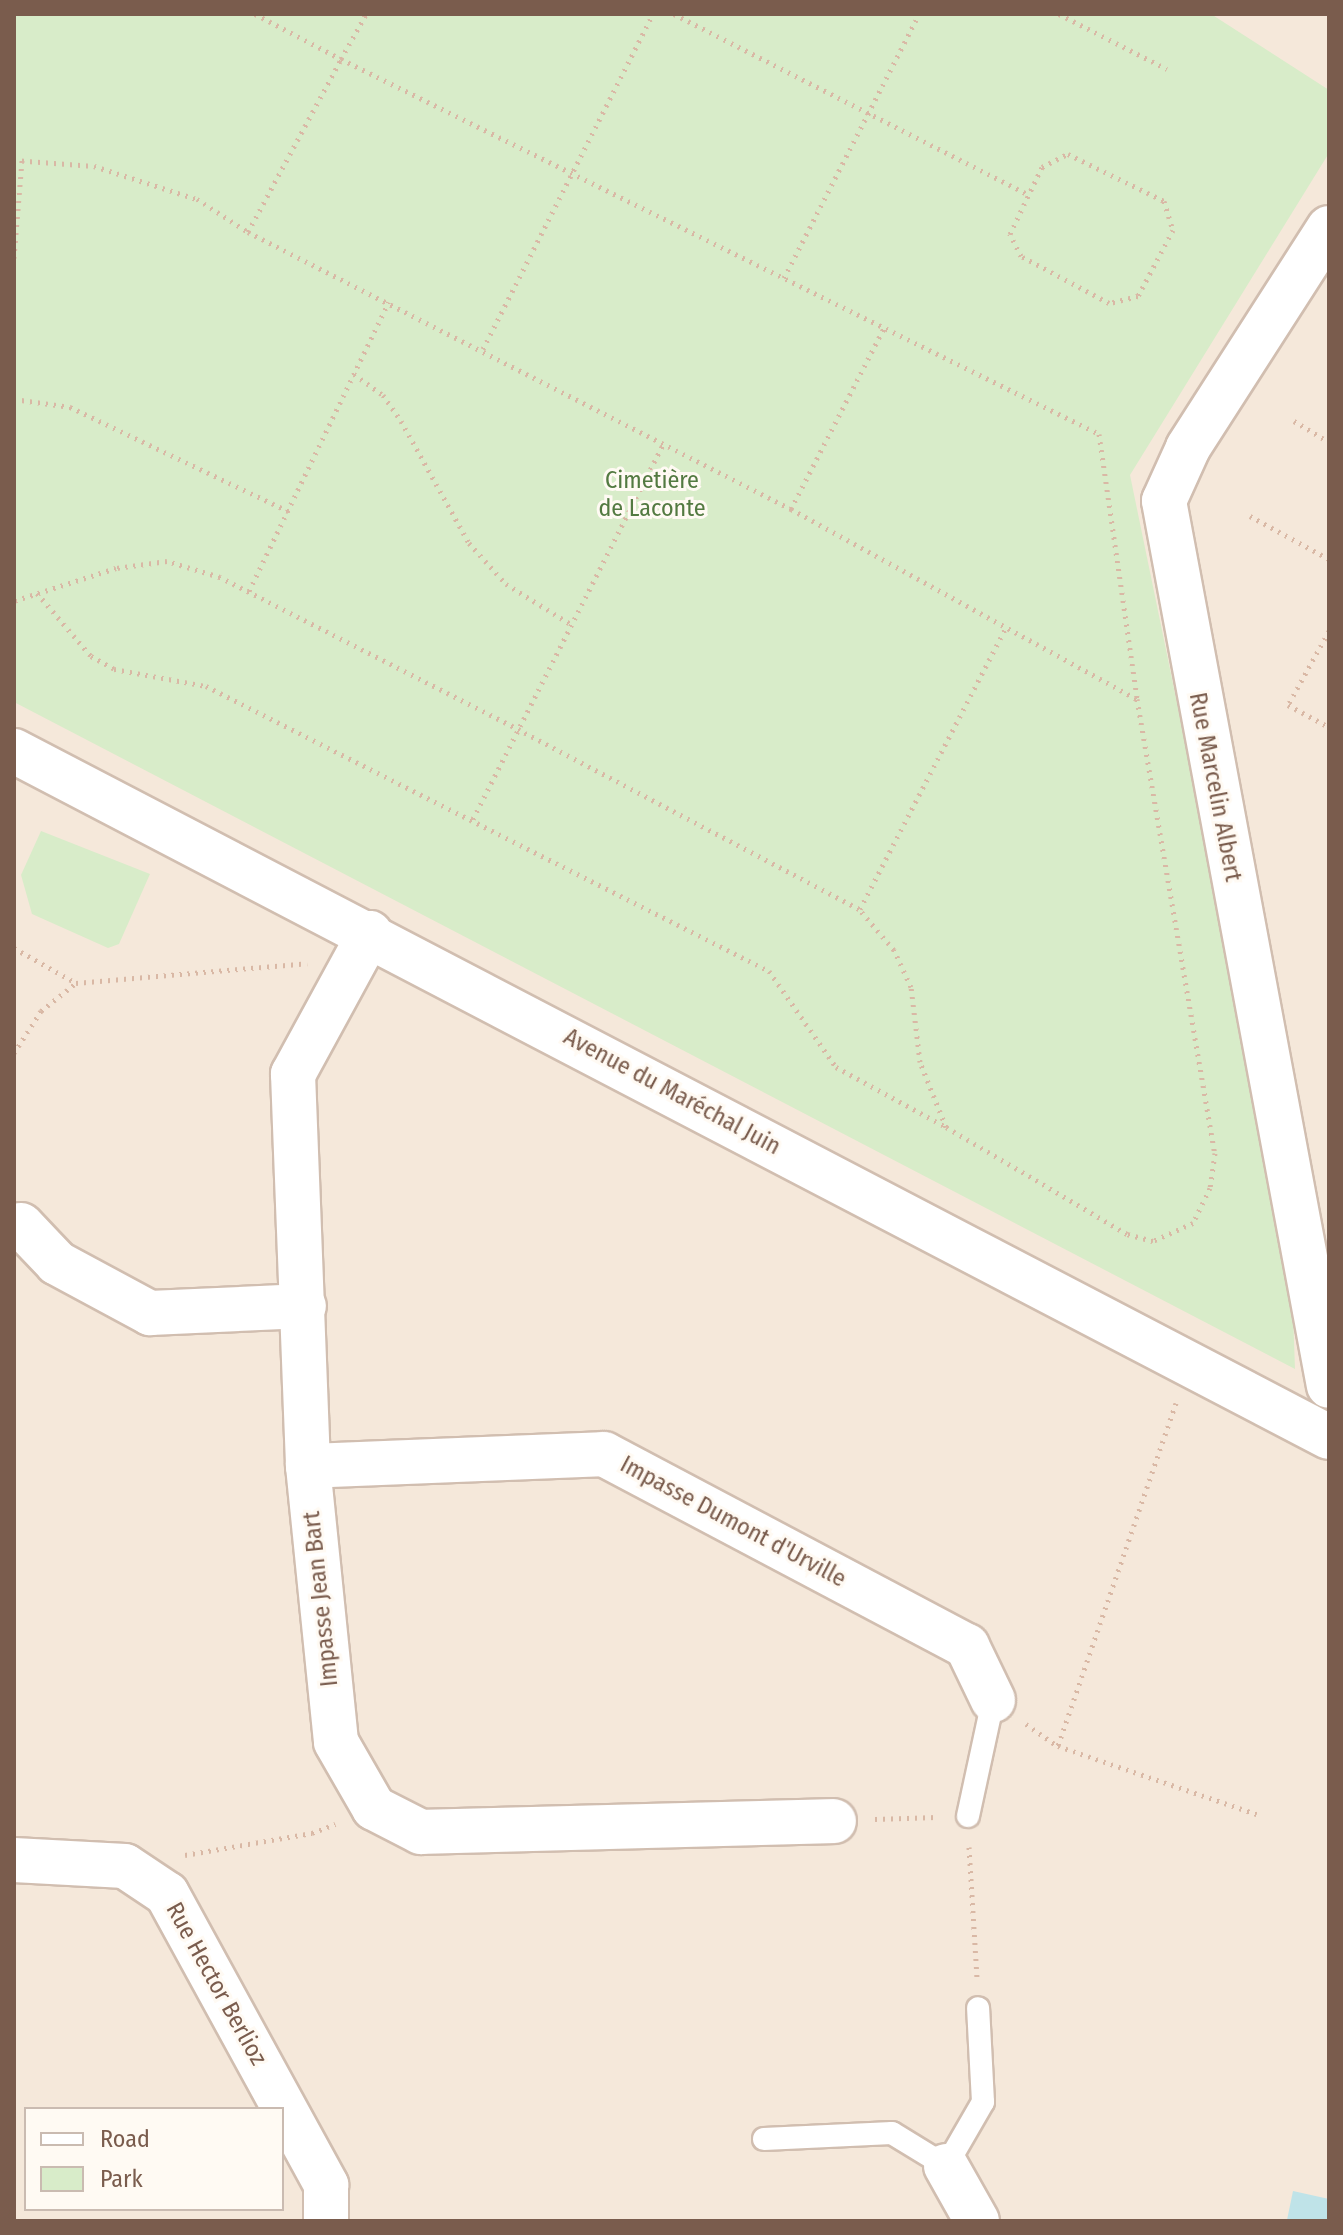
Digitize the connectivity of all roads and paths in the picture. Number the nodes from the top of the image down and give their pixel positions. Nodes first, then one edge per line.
1 (255, 14) edge
2 (366, 14) edge
3 (653, 14) edge
4 (674, 14) edge
5 (919, 14) edge
6 (1059, 14) edge
7 (341, 59) junction
8 (1167, 69) dead end
9 (870, 114) junction
10 (14, 160) edge
11 (22, 160) junction
12 (571, 172) junction
13 (1030, 195) junction
14 (1329, 228) edge
15 (248, 232) junction
16 (14, 258) edge
17 (784, 278) junction
18 (389, 302) junction
19 (884, 328) junction
20 (483, 349) junction
21 (354, 374) junction
22 (14, 399) edge
23 (1294, 421) dead end
24 (664, 442) junction
25 (1329, 442) edge
26 (791, 509) junction
27 (288, 511) junction
28 (1250, 516) dead end
29 (1329, 559) edge
30 (249, 591) junction
31 (37, 593) junction
32 (14, 601) edge
33 (572, 625) junction
34 (1007, 626) junction
35 (1329, 631) edge
36 (1137, 699) junction
37 (1329, 727) edge
38 (520, 730) junction
39 (14, 751) edge
40 (473, 819) junction
41 (859, 909) junction
42 (370, 933) junction
43 (14, 948) edge
44 (345, 977) junction
45 (76, 983) junction
46 (14, 1053) edge
47 (946, 1127) junction
48 (21, 1225) dead end
49 (304, 1306) junction
50 (1189, 1364) junction
51 (1329, 1386) edge
52 (1329, 1437) edge
53 (308, 1466) junction
54 (993, 1700) joint
55 (374, 1808) junction
56 (1257, 1814) dead end
57 (968, 1816) junction
58 (834, 1821) joint
59 (14, 1860) edge
60 (125, 1866) junction
61 (978, 2008) joint
62 (283, 2107) edge
63 (284, 2108) edge
64 (764, 2139) dead end
65 (946, 2166) junction
66 (326, 2221) edge
67 (977, 2221) edge

1 - 7 path
2 - 7 path
3 - 12 path
4 - 9 path
5 - 9 path
6 - 8 path
7 - 12 path
7 - 15 path
9 - 13 path
9 - 17 path
10 - 11 path
11 - 15 path
11 - 16 path
12 - 17 path
12 - 20 path
13 - 13 path
14 - 51 street, Rue Marcelin Albert
15 - 18 path
17 - 19 path
18 - 20 path
18 - 21 path
19 - 26 path
19 - 36 path
20 - 24 path
21 - 27 path
21 - 33 path
22 - 27 path
23 - 25 path
24 - 26 path
24 - 33 path
26 - 34 path
27 - 30 path
28 - 29 path
30 - 31 path
30 - 38 path
31 - 32 path
31 - 40 path
33 - 38 path
34 - 36 path
34 - 41 path
35 - 37 path
36 - 47 path
38 - 40 path
38 - 41 path
39 - 42 street, Avenue du Maréchal Juin
40 - 47 path
41 - 47 path
42 - 44 street, Impasse Jean Bart
42 - 50 street, Avenue du Maréchal Juin
43 - 45 path
44 - 45 path
44 - 49 street, Impasse Jean Bart
45 - 46 path
48 - 49 street
49 - 53 street, Impasse Jean Bart
50 - 52 street, Avenue du Maréchal Juin
50 - 56 path
53 - 54 street, Impasse Dumont d'Urville
53 - 55 street, Impasse Jean Bart
54 - 57 lane, Impasse Dumont d'Urville
55 - 58 street
55 - 60 path
57 - 58 path
57 - 61 path
59 - 60 street
60 - 62 street, Rue Hector Berlioz
61 - 65 lane
63 - 66 street, Rue Hector Berlioz
64 - 65 lane
65 - 67 street

